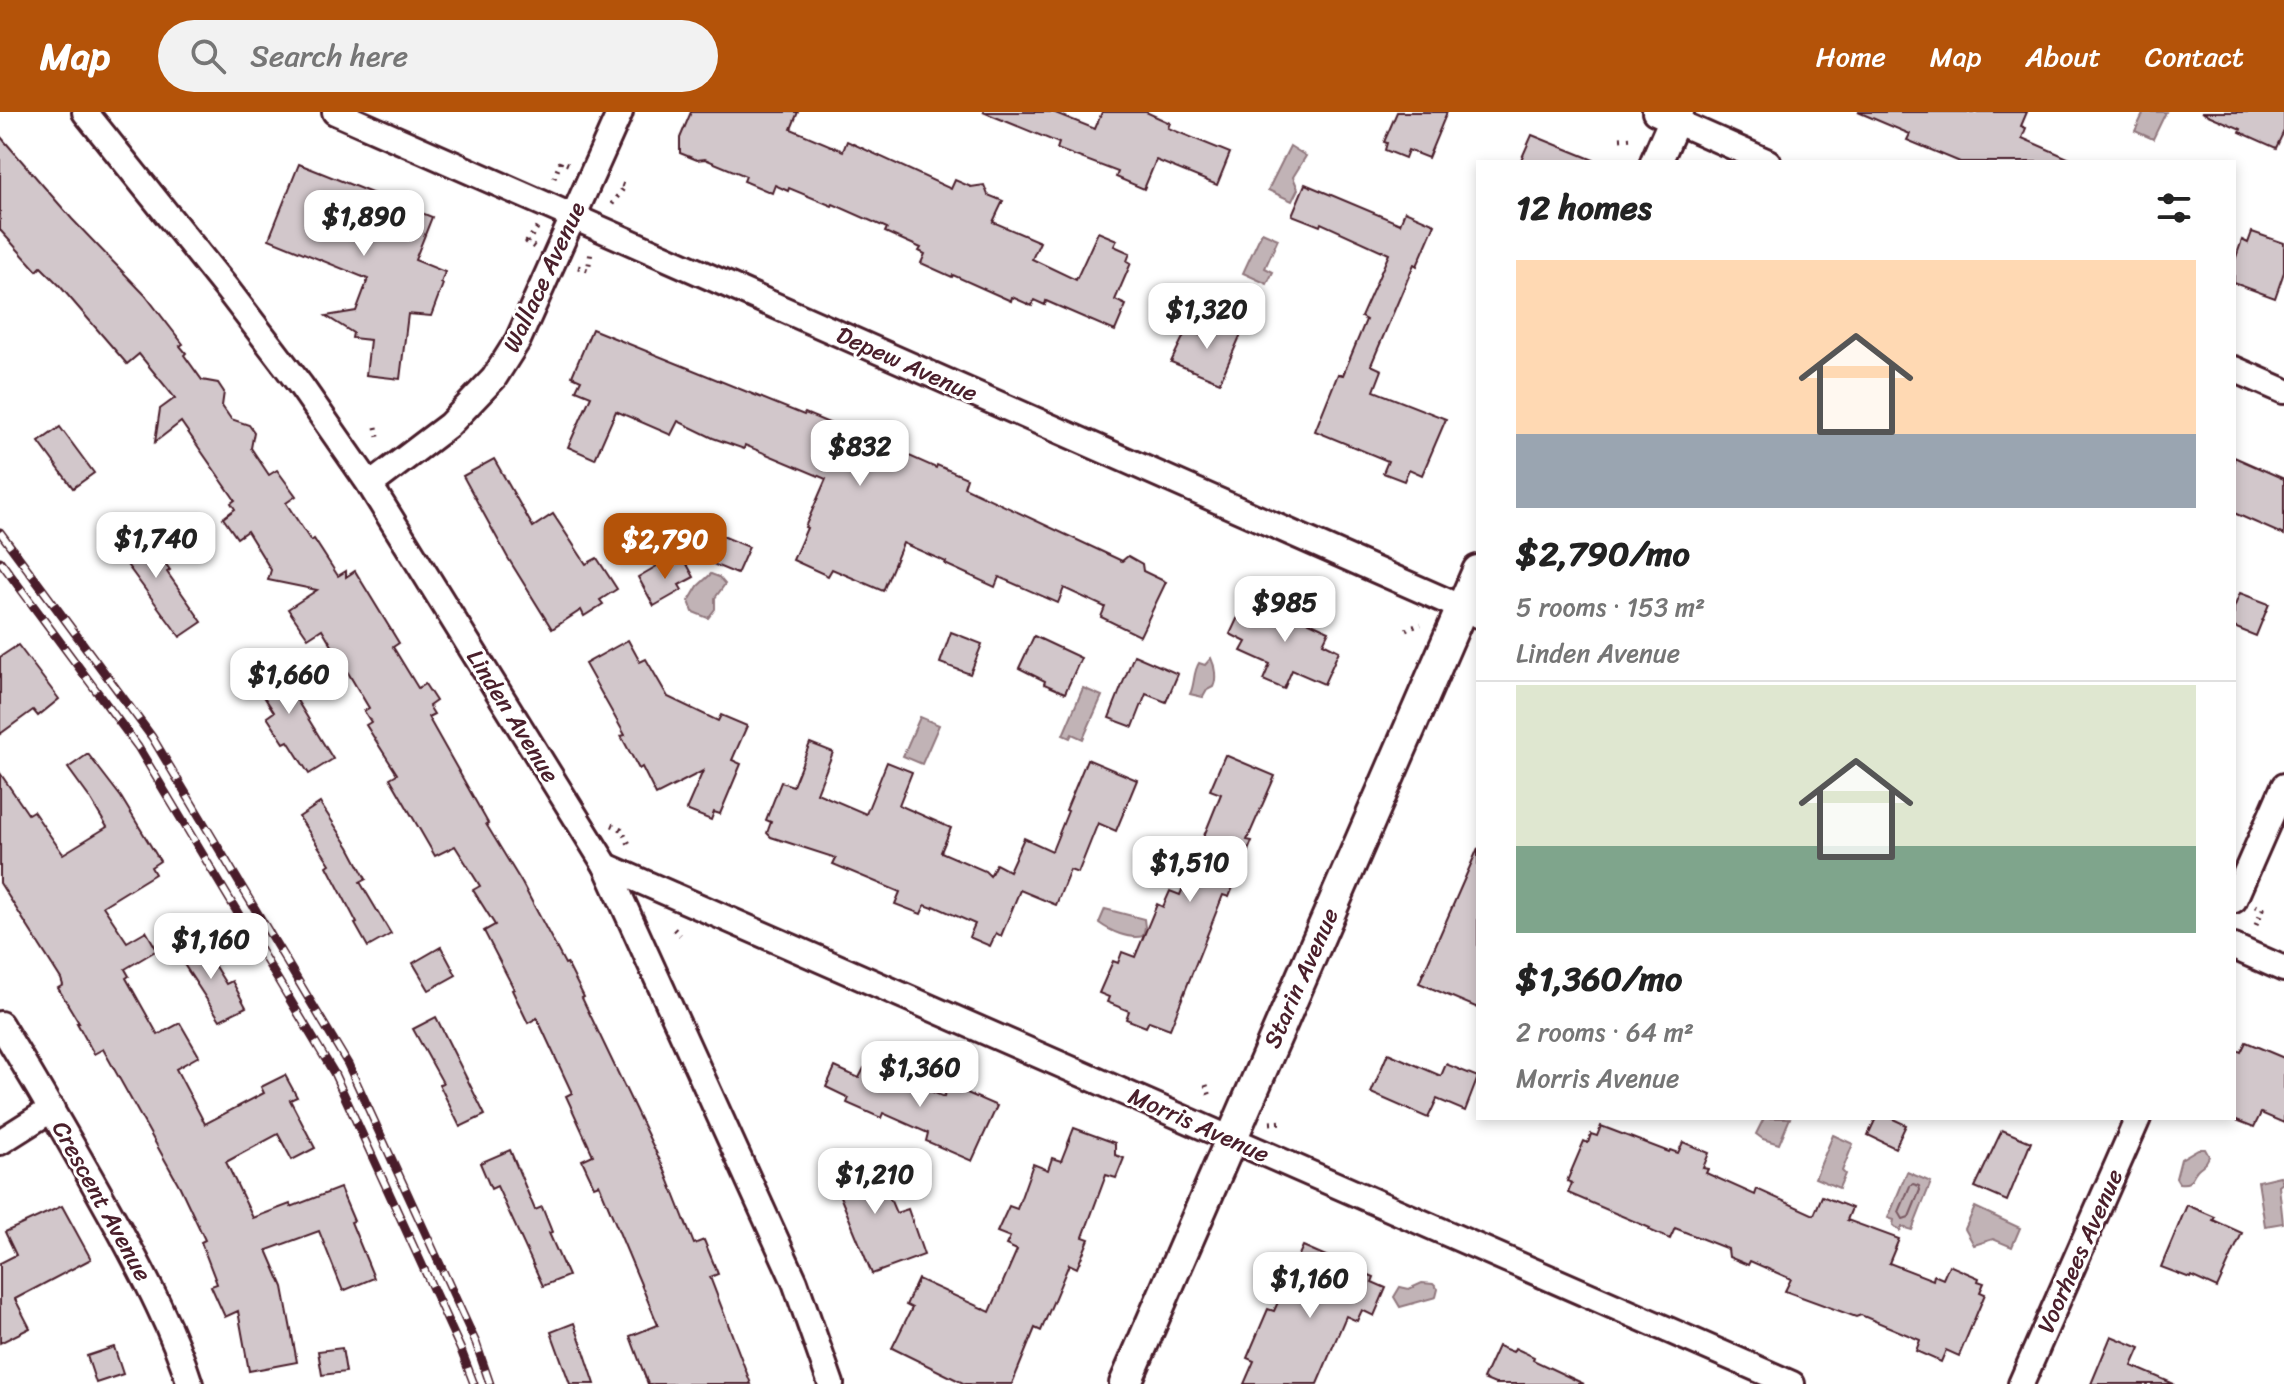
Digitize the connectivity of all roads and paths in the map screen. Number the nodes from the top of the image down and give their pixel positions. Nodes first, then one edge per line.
1 (85, 112) edge
2 (335, 112) edge
3 (620, 112) edge
4 (1669, 115) edge
5 (1635, 138) dead end
6 (1620, 139) dead end
7 (1657, 160) edge
8 (1764, 160) edge
9 (561, 161) dead end
10 (554, 178) dead end
11 (625, 186) dead end
12 (612, 204) dead end
13 (573, 217) junction
14 (537, 228) dead end
15 (527, 242) dead end
16 (591, 252) dead end
17 (588, 270) dead end
18 (2236, 370) edge
19 (2284, 391) edge
20 (376, 427) dead end
21 (379, 442) dead end
22 (370, 485) junction
23 (1476, 581) edge
24 (1470, 612) edge
25 (1421, 624) dead end
26 (1406, 630) dead end
27 (2284, 786) edge
28 (621, 829) dead end
29 (629, 844) dead end
30 (606, 866) junction
31 (2236, 895) edge
32 (2263, 909) dead end
33 (2256, 925) dead end
34 (674, 929) dead end
35 (680, 935) dead end
36 (2236, 948) edge
37 (2284, 969) edge
38 (0, 1024) edge
39 (1206, 1085) dead end
40 (1211, 1099) dead end
41 (52, 1109) junction
42 (2137, 1120) edge
43 (1284, 1122) dead end
44 (1270, 1123) dead end
45 (1231, 1139) junction
46 (0, 1142) edge
47 (190, 1384) edge
48 (831, 1384) edge
49 (1125, 1384) edge
50 (1792, 1384) edge
51 (2021, 1384) edge

1 - 22 street, Linden Avenue
2 - 13 street, Depew Avenue
3 - 13 street, Wallace Avenue
4 - 7 street
4 - 8 street
5 - 6 path
9 - 10 path
11 - 12 path
13 - 22 street, Wallace Avenue
13 - 24 street, Depew Avenue
14 - 15 path
16 - 17 path
18 - 19 street
20 - 21 path
22 - 30 street, Linden Avenue
23 - 24 street, Starin Avenue
24 - 45 street, Starin Avenue
25 - 26 path
27 - 31 street
28 - 29 path
30 - 45 street, Morris Avenue
30 - 48 street, Linden Avenue
32 - 33 path
34 - 35 path
36 - 37 street
38 - 41 street, Crescent Avenue
39 - 40 path
41 - 46 street
41 - 47 street, Crescent Avenue
42 - 51 street, Voorhees Avenue
43 - 44 path
45 - 49 street, Starin Avenue
45 - 50 street, Morris Avenue

